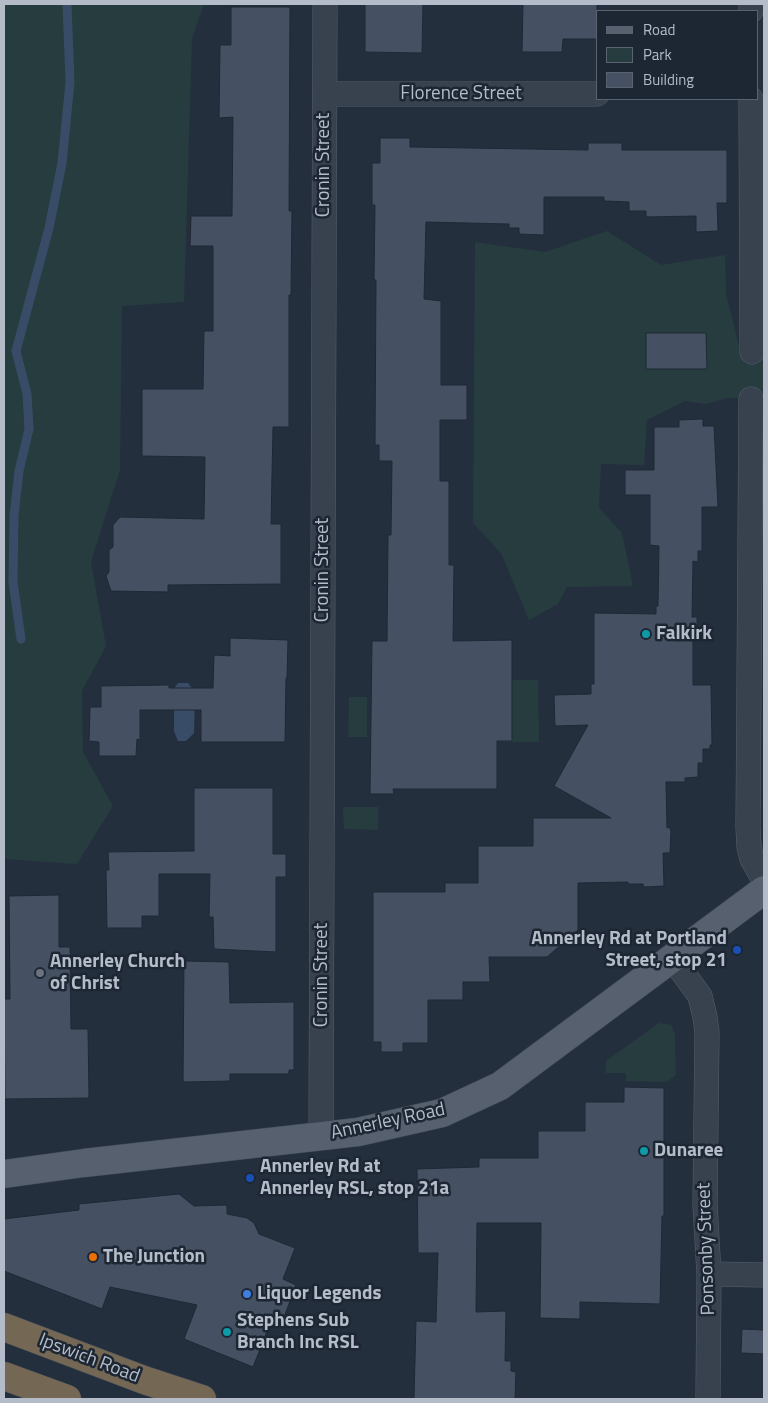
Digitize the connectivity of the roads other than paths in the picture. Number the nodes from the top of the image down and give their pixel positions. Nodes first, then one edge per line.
1 (325, 4) edge
2 (325, 94) junction
3 (596, 94) edge
4 (751, 100) edge
5 (752, 352) dead end
6 (751, 398) dead end
7 (764, 880) edge
8 (764, 890) edge
9 (673, 959) junction
10 (321, 1136) junction
11 (4, 1174) edge
12 (709, 1274) junction
13 (764, 1275) edge
14 (4, 1327) edge
15 (4, 1376) edge
16 (709, 1398) edge
17 (67, 1399) edge
18 (202, 1399) edge

1 - 2 street, Cronin Street
2 - 3 street, Florence Street
2 - 10 street, Cronin Street
4 - 5 street
6 - 7 street
8 - 9 main road, Annerley Road
9 - 10 main road, Annerley Road
9 - 12 street, Ponsonby Street
10 - 11 main road, Annerley Road
12 - 13 street
12 - 16 street, Ponsonby Street
14 - 18 highway, Ipswich Road
15 - 17 highway

